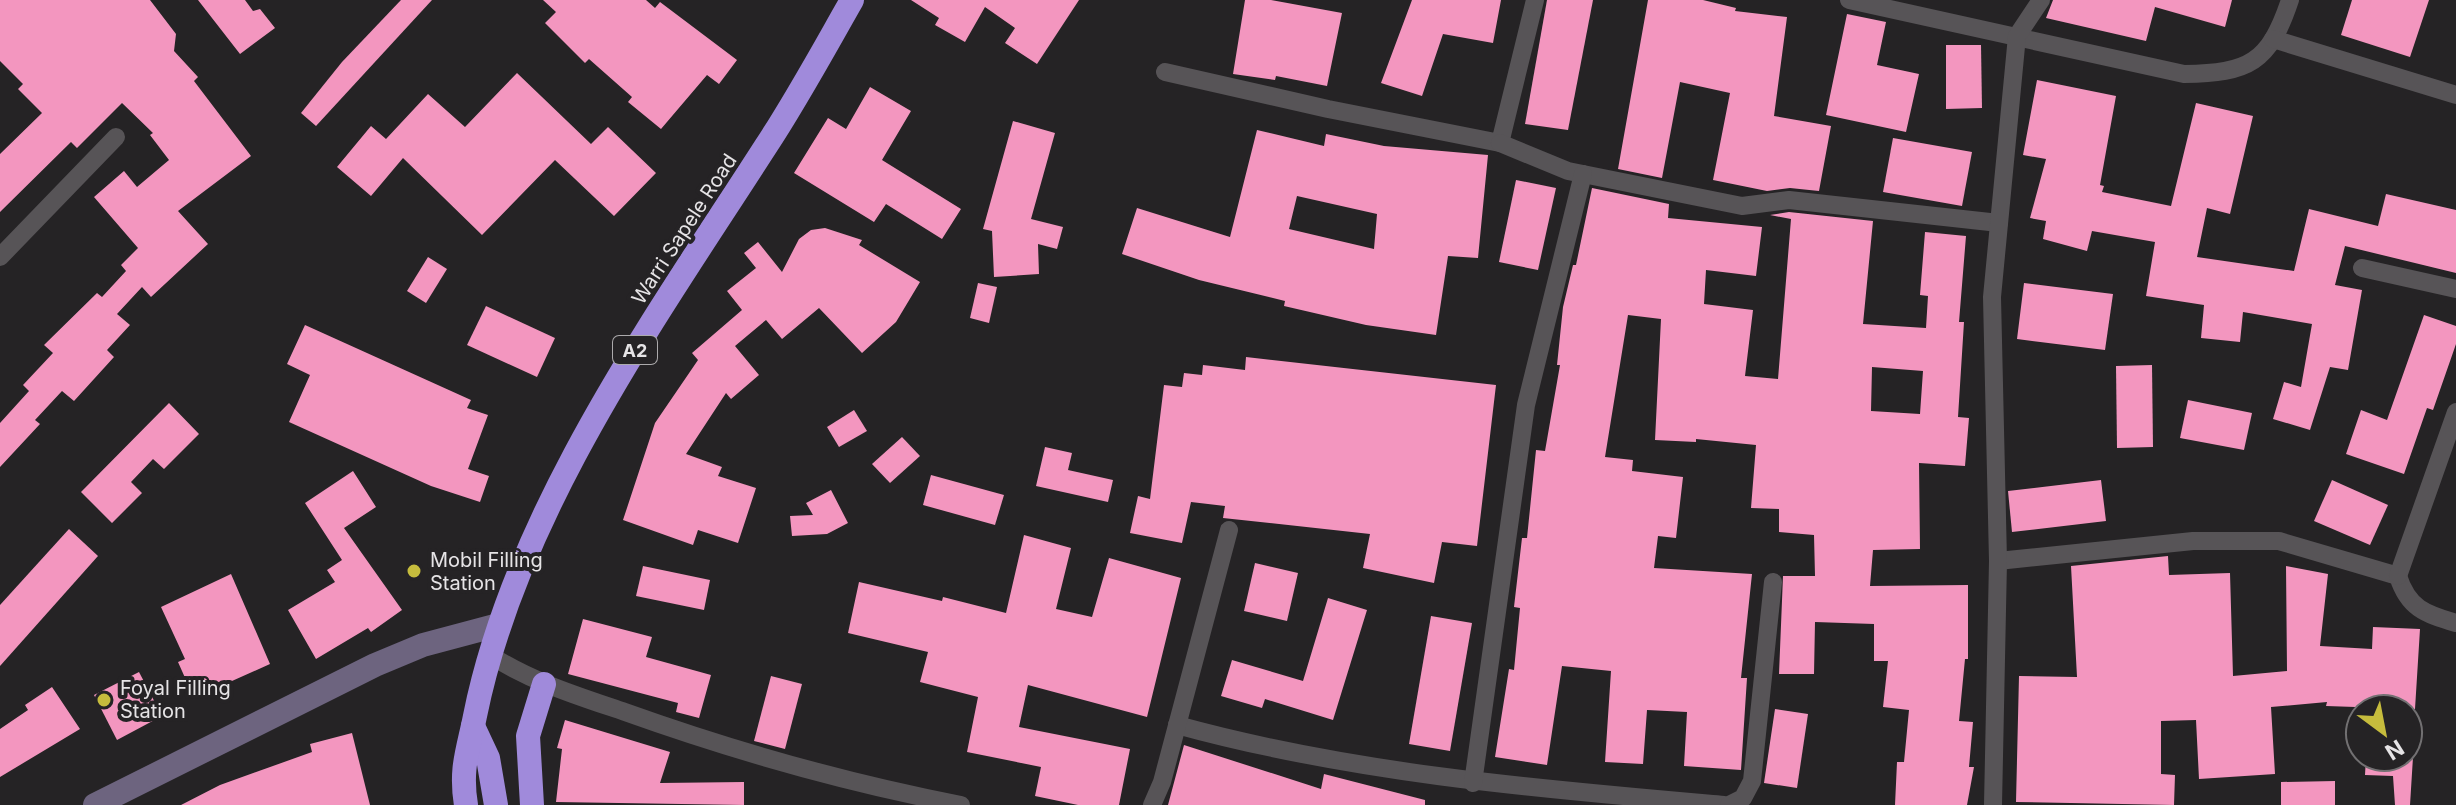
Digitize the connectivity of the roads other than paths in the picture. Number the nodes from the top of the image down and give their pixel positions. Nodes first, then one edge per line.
1 (852, 0) edge
2 (1535, 0) edge
3 (1849, 0) edge
4 (2041, 0) edge
5 (2290, 0) edge
6 (2017, 36) junction
7 (2273, 39) junction
8 (1165, 72) dead end
9 (2456, 95) edge
10 (116, 137) dead end
11 (1500, 143) junction
12 (1583, 174) junction
13 (1999, 223) junction
14 (0, 257) edge
15 (2362, 268) dead end
16 (2456, 289) edge
17 (2456, 412) edge
18 (1229, 530) dead end
19 (1998, 561) junction
20 (2398, 576) junction
21 (1773, 582) dead end
22 (2456, 623) edge
23 (498, 625) junction
24 (490, 655) junction
25 (544, 684) junction
26 (1177, 725) junction
27 (473, 726) junction
28 (1473, 783) junction
29 (125, 798) edge
30 (95, 805) edge
31 (466, 805) edge
32 (496, 805) edge
33 (532, 805) edge
34 (961, 805) edge
35 (1152, 805) edge
36 (1726, 805) edge
37 (1993, 805) edge

1 - 23 highway, Warri Sapele Road / A2
2 - 11 street
3 - 6 street
4 - 6 street
5 - 7 street
6 - 7 street
6 - 13 street
7 - 9 street
8 - 11 street
10 - 14 street
11 - 12 street
12 - 13 street
12 - 28 street
13 - 19 street
15 - 16 street
17 - 20 street
18 - 26 street
19 - 20 street
19 - 37 street
20 - 22 street
21 - 36 street
23 - 24 highway, Warri Sapele Road / A2
23 - 29 main road
24 - 25 street
24 - 27 highway, Warri Sapele Road / A2
25 - 33 highway
25 - 34 street
26 - 28 street
26 - 35 street
27 - 31 highway, Warri Sapele Road / A2
27 - 32 highway
28 - 36 street
29 - 30 main road

